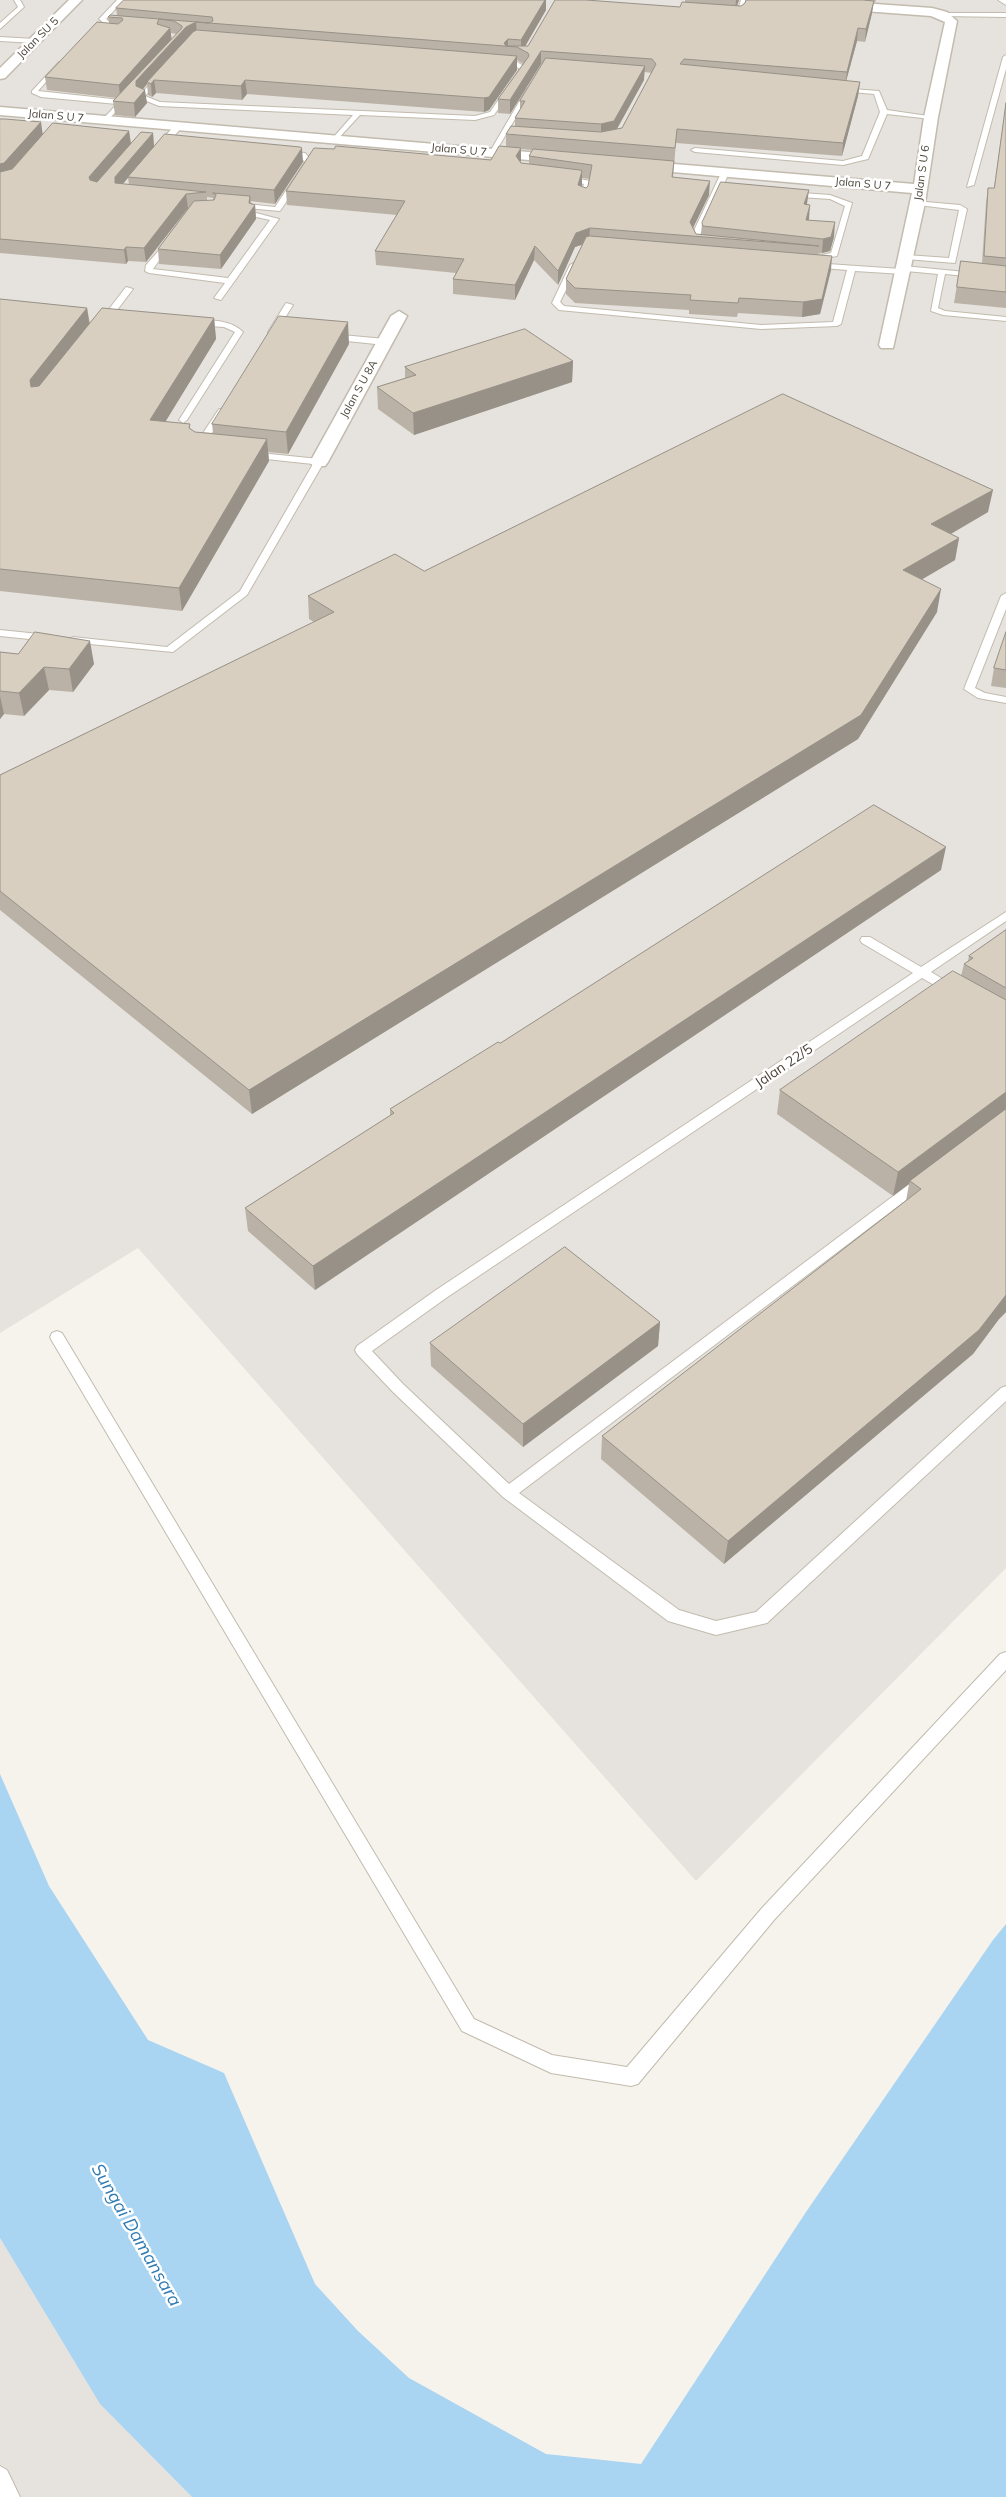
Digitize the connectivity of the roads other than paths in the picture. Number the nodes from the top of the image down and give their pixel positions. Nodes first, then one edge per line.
1 (17, 0) edge
2 (76, 0) edge
3 (121, 0) edge
4 (744, 0) edge
5 (770, 0) edge
6 (1001, 0) edge
7 (786, 1) edge
8 (821, 2) edge
9 (1006, 3) edge
10 (938, 13) junction
11 (720, 14) edge
12 (1006, 15) edge
13 (138, 26) edge
14 (0, 27) edge
15 (197, 31) edge
16 (102, 32) edge
17 (122, 33) edge
18 (0, 39) edge
19 (35, 41) junction
20 (67, 57) edge
21 (524, 57) edge
22 (1006, 57) edge
23 (0, 75) edge
24 (536, 79) edge
25 (135, 88) edge
26 (828, 88) edge
27 (122, 102) junction
28 (0, 111) edge
29 (884, 112) junction
30 (357, 114) junction
31 (931, 117) junction
32 (106, 120) junction
33 (179, 126) junction
34 (502, 134) junction
35 (512, 135) edge
36 (336, 140) junction
37 (164, 142) junction
38 (173, 143) edge
39 (695, 150) dead end
40 (272, 152) edge
41 (491, 153) junction
42 (152, 157) edge
43 (579, 160) edge
44 (628, 164) edge
45 (725, 172) junction
46 (558, 177) edge
47 (970, 185) dead end
48 (719, 187) junction
49 (728, 188) edge
50 (778, 192) edge
51 (919, 196) junction
52 (583, 198) edge
53 (228, 204) edge
54 (234, 212) edge
55 (176, 232) edge
56 (718, 246) edge
57 (578, 256) edge
58 (904, 266) junction
59 (852, 268) junction
60 (942, 272) junction
61 (1006, 278) edge
62 (230, 281) junction
63 (130, 289) dead end
64 (218, 298) dead end
65 (289, 305) dead end
66 (399, 316) dead end
67 (108, 318) junction
68 (117, 318) edge
69 (1006, 319) edge
70 (184, 323) edge
71 (96, 332) edge
72 (320, 336) edge
73 (267, 340) edge
74 (385, 342) junction
75 (888, 345) dead end
76 (230, 399) edge
77 (183, 420) dead end
78 (207, 450) edge
79 (244, 454) edge
80 (319, 462) junction
81 (1006, 596) edge
82 (0, 633) edge
83 (1006, 700) edge
84 (1006, 916) edge
85 (866, 940) dead end
86 (924, 972) junction
87 (965, 998) edge
88 (935, 1172) edge
89 (56, 1337) dead end
90 (1006, 1392) edge
91 (508, 1493) junction
92 (1006, 1659) edge
93 (0, 2477) edge
94 (9, 2497) edge

1 - 14 lane
2 - 19 street, Jalan SU 5
3 - 13 lane
4 - 11 lane
5 - 7 street
6 - 9 lane
7 - 8 street
8 - 10 street
10 - 12 lane
10 - 31 street, Jalan S U 6
15 - 21 lane
16 - 17 lane
18 - 19 lane
19 - 23 street, Jalan SU 5
20 - 27 lane
22 - 47 lane
24 - 34 lane
25 - 27 lane
26 - 29 lane
27 - 32 lane
28 - 32 street, Jalan S U 7
29 - 31 lane
29 - 39 lane
30 - 30 lane
30 - 36 lane
31 - 51 street, Jalan S U 6
32 - 33 street, Jalan S U 7
33 - 36 street, Jalan S U 7
33 - 37 lane
34 - 35 lane
34 - 41 lane
36 - 41 street, Jalan S U 7
37 - 38 lane
37 - 42 lane
40 - 53 lane
41 - 43 street, Jalan S U 7
44 - 45 street, Jalan S U 7
45 - 48 lane
45 - 51 street, Jalan S U 7
46 - 52 lane
48 - 49 lane
48 - 56 lane
50 - 59 lane
51 - 58 street, Jalan S U 6
51 - 58 lane
54 - 62 lane
55 - 62 lane
57 - 59 lane
58 - 59 lane
58 - 60 lane
58 - 75 street, Jalan S U 6
60 - 61 lane
60 - 69 lane
62 - 64 lane
63 - 67 lane
65 - 73 lane
66 - 74 street, Jalan S U 8A
67 - 68 lane
67 - 71 lane
70 - 77 lane
72 - 74 lane
74 - 80 street, Jalan S U 8A
76 - 78 lane
79 - 80 lane
80 - 82 lane
81 - 83 lane
84 - 86 lane, Jalan 22/5
85 - 86 lane
86 - 87 lane
86 - 91 lane, Jalan 22/5
88 - 91 lane
89 - 92 lane
90 - 91 lane
93 - 94 lane

